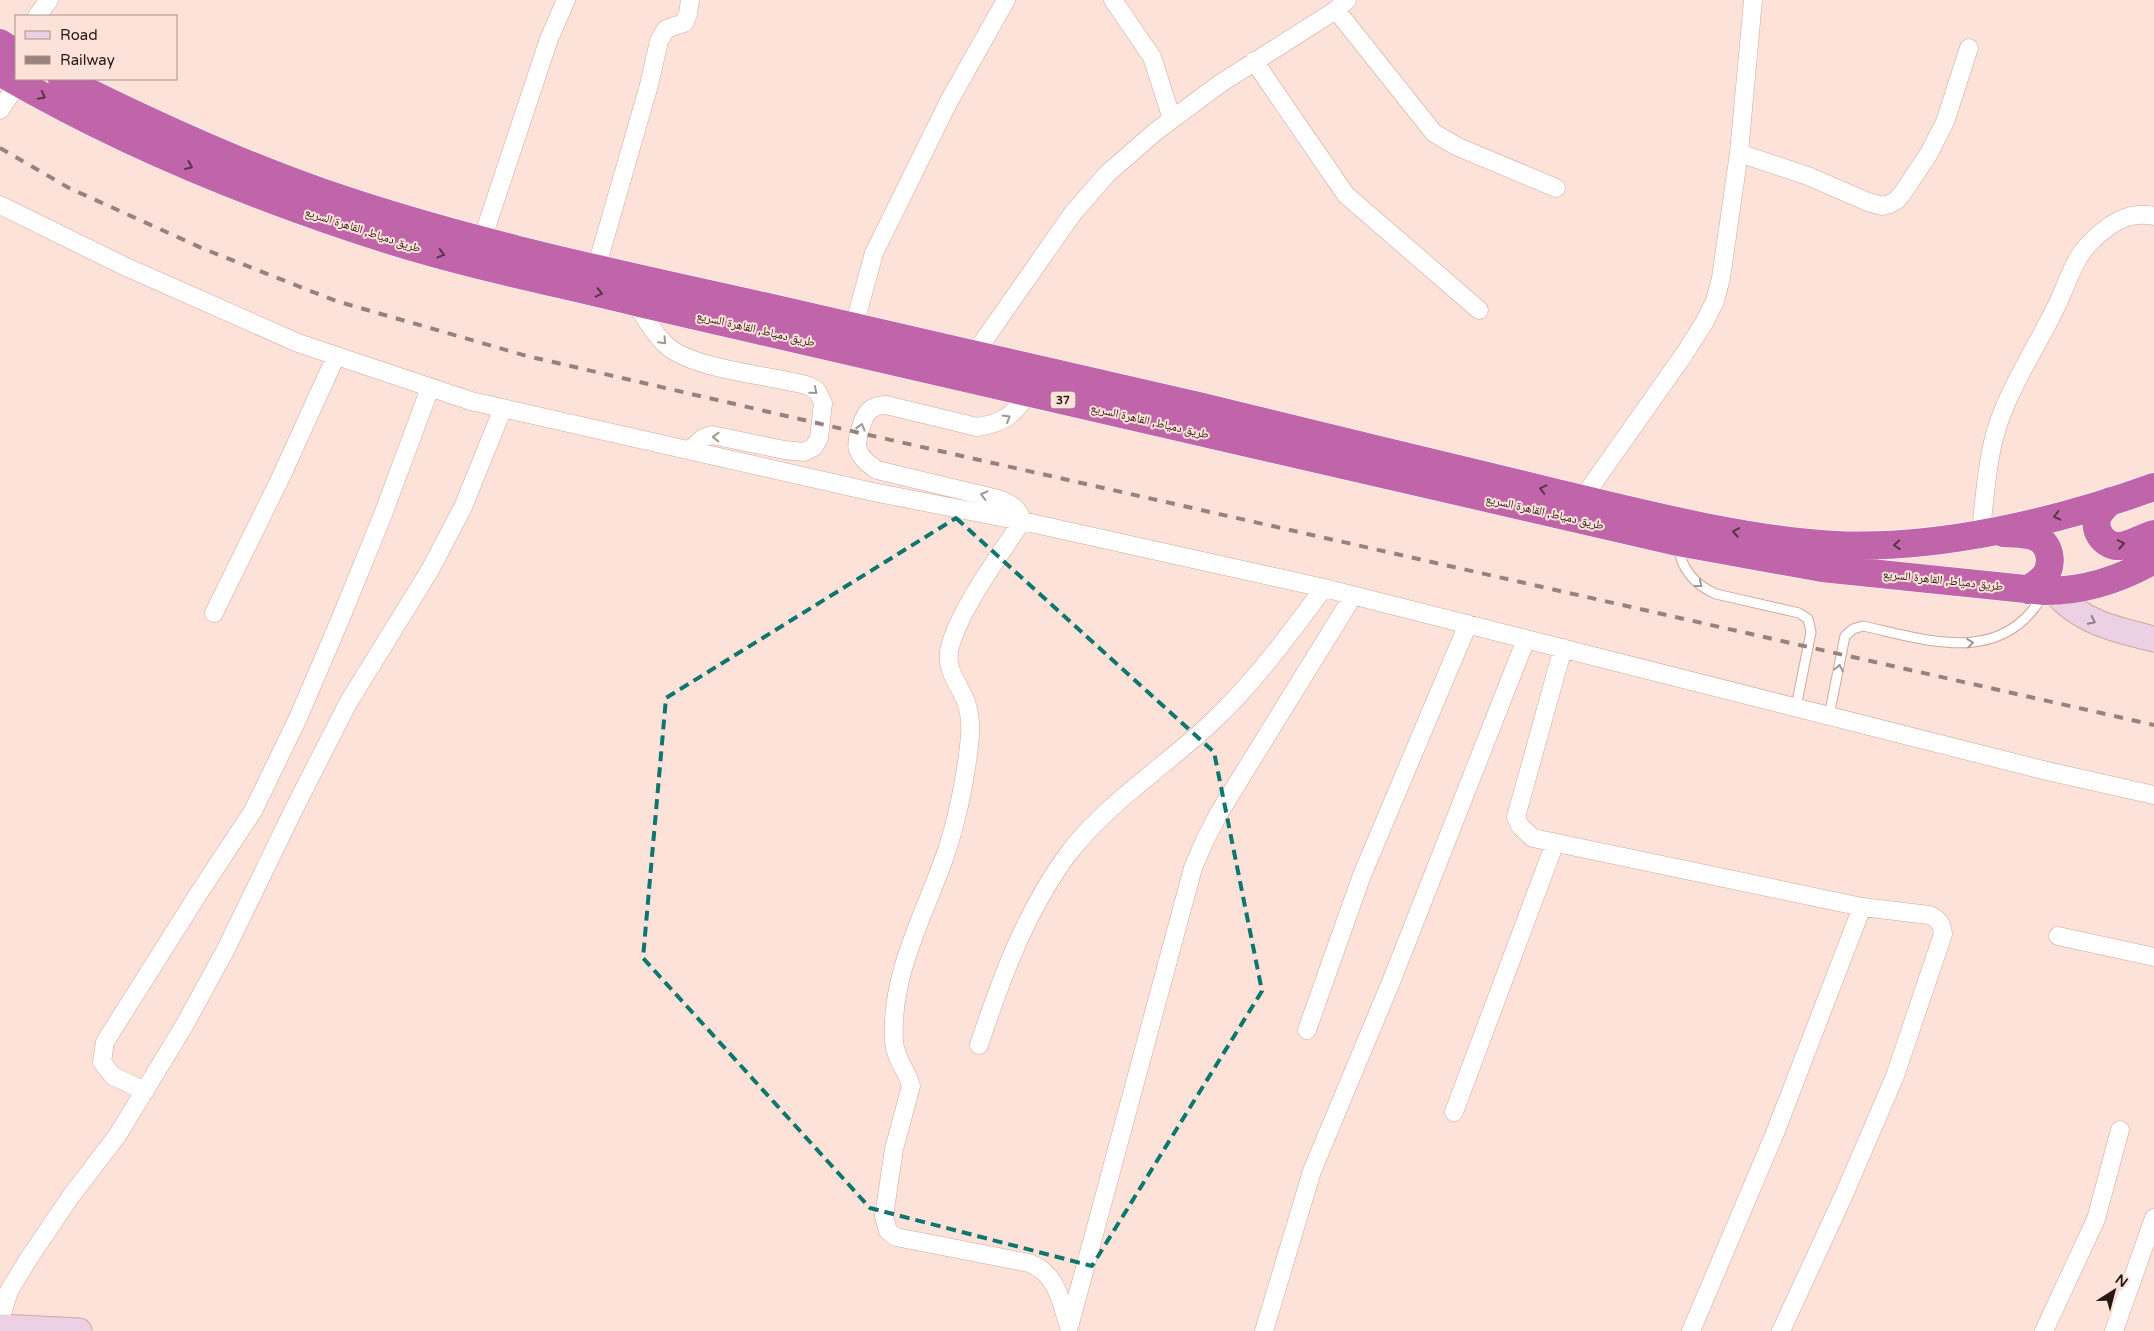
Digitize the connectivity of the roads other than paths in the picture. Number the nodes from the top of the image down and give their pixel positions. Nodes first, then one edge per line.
1 (49, 0) edge
2 (566, 0) edge
3 (690, 0) edge
4 (1006, 0) edge
5 (1113, 0) edge
6 (1753, 0) edge
7 (1341, 5) edge
8 (38, 15) edge
9 (1969, 48) dead end
10 (11, 58) edge
11 (1254, 61) junction
12 (38, 80) edge
13 (64, 80) edge
14 (0, 110) edge
15 (1172, 119) junction
16 (1739, 154) junction
17 (1556, 188) dead end
18 (0, 205) edge
19 (2154, 216) edge
20 (482, 240) junction
21 (596, 269) junction
22 (635, 302) junction
23 (1479, 310) dead end
24 (854, 326) junction
25 (976, 353) junction
26 (336, 356) junction
27 (430, 388) junction
28 (1029, 393) junction
29 (503, 408) junction
30 (690, 450) junction
31 (2154, 487) edge
32 (1582, 498) junction
33 (2111, 501) junction
34 (1022, 521) junction
35 (1981, 533) junction
36 (2154, 534) edge
37 (1678, 542) junction
38 (2154, 560) edge
39 (1324, 588) junction
40 (2042, 590) junction
41 (1353, 596) junction
42 (214, 613) dead end
43 (1468, 624) junction
44 (1526, 639) junction
45 (2154, 640) edge
46 (1563, 648) junction
47 (1796, 707) junction
48 (1829, 716) junction
49 (2154, 795) edge
50 (1555, 843) junction
51 (1862, 907) junction
52 (2058, 936) dead end
53 (2154, 957) edge
54 (1307, 1030) dead end
55 (979, 1045) dead end
56 (145, 1091) junction
57 (1454, 1112) dead end
58 (2120, 1130) dead end
59 (2154, 1218) edge
60 (0, 1320) edge
61 (0, 1327) edge
62 (1068, 1329) edge
63 (79, 1331) edge
64 (1264, 1331) edge
65 (1691, 1331) edge
66 (1781, 1331) edge
67 (2044, 1331) edge
68 (2114, 1331) edge

1 - 8 street
2 - 20 street
3 - 21 street
4 - 24 street
5 - 15 street
6 - 16 street
7 - 11 street
7 - 17 street
9 - 16 street
10 - 14 street
11 - 15 street
11 - 23 street
12 -> 22 highway, طريق دمياط, القاهرة السريع / 37
13 - 20 highway, طريق دمياط, القاهرة السريع / 37
15 - 25 street
16 - 32 street
18 - 26 street
19 - 35 street
20 - 21 highway, طريق دمياط, القاهرة السريع / 37
21 - 24 highway, طريق دمياط, القاهرة السريع / 37
22 - 28 highway, طريق دمياط, القاهرة السريع / 37
22 -> 30 street
24 - 25 highway, طريق دمياط, القاهرة السريع / 37
32 -> 25 highway, طريق دمياط, القاهرة السريع / 37
26 - 27 street
26 - 42 street
27 - 29 street
27 - 56 street
34 -> 28 street
28 - 37 highway, طريق دمياط, القاهرة السريع / 37
29 - 30 street
29 - 56 street
30 - 34 street
31 - 33 highway, طريق دمياط, القاهرة السريع / 37
35 -> 32 highway, طريق دمياط, القاهرة السريع / 37
33 -> 35 highway, طريق دمياط, القاهرة السريع / 37
33 -> 36 highway
34 - 39 street
34 - 62 street
35 - 40 highway
37 - 40 highway, طريق دمياط, القاهرة السريع / 37
37 -> 47 lane
38 - 40 highway, طريق دمياط, القاهرة السريع / 37
39 - 41 street
39 - 55 street
40 -> 45 main road
48 -> 40 lane
41 - 43 street
41 - 62 street
43 - 44 street
43 - 54 street
44 - 46 street
44 - 64 street
46 - 47 street
46 - 50 street
47 - 48 street
48 - 49 street
50 - 51 street
50 - 57 street
51 - 65 street
51 - 66 street
52 - 53 street
56 - 60 street
58 - 67 street
59 - 68 street
61 - 63 main road

